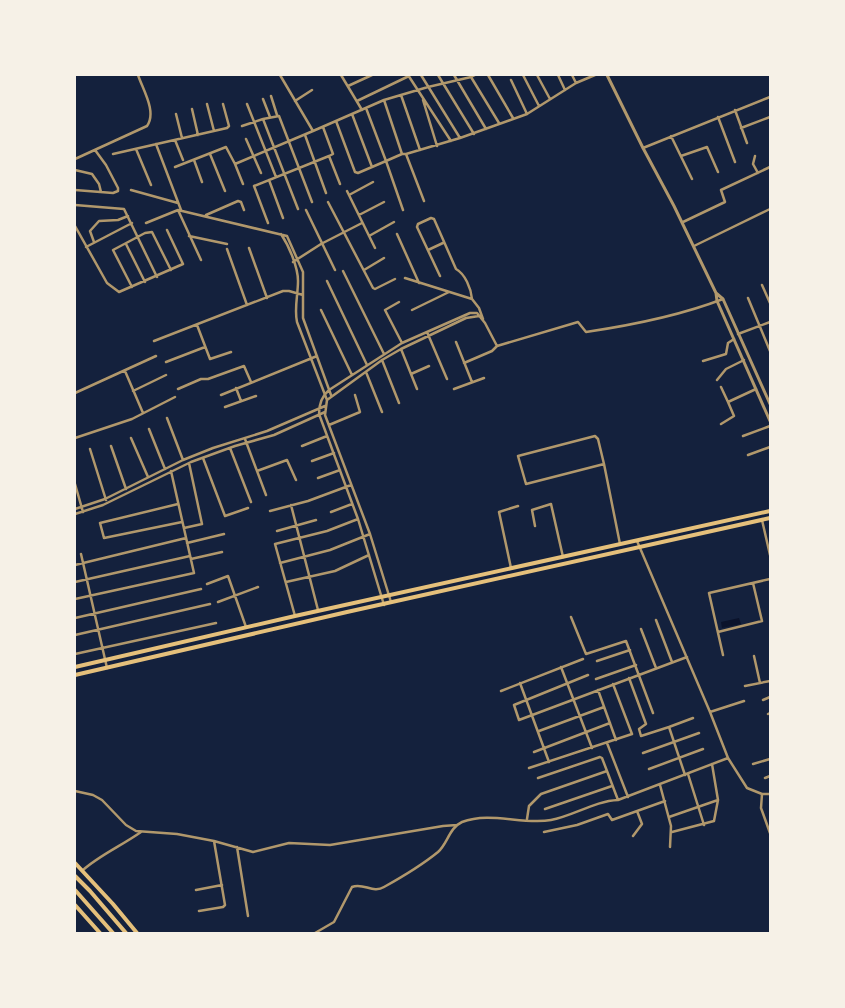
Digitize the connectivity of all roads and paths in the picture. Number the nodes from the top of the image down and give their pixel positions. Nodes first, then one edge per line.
1 (138, 75) edge
2 (280, 75) edge
3 (341, 75) edge
4 (372, 75) edge
5 (421, 75) edge
6 (438, 75) edge
7 (454, 75) edge
8 (475, 75) edge
9 (488, 75) edge
10 (523, 75) edge
11 (537, 75) edge
12 (558, 75) edge
13 (572, 75) edge
14 (595, 75) edge
15 (607, 75) edge
16 (409, 76) edge
17 (471, 76) edge
18 (457, 80) junction
19 (511, 80) dead end
20 (576, 83) junction
21 (443, 84) junction
22 (348, 86) junction
23 (428, 87) junction
24 (312, 90) dead end
25 (418, 90) junction
26 (565, 90) junction
27 (401, 95) junction
28 (271, 96) dead end
29 (422, 96) junction
30 (770, 97) edge
31 (263, 99) dead end
32 (550, 99) junction
33 (384, 100) junction
34 (295, 101) junction
35 (357, 101) junction
36 (208, 104) dead end
37 (223, 104) dead end
38 (247, 104) dead end
39 (539, 106) junction
40 (366, 108) junction
41 (192, 109) dead end
42 (362, 110) junction
43 (735, 110) junction
44 (176, 114) dead end
45 (352, 114) junction
46 (527, 114) junction
47 (277, 115) junction
48 (270, 117) junction
49 (718, 117) junction
50 (770, 117) edge
51 (514, 118) junction
52 (263, 119) junction
53 (336, 120) junction
54 (254, 122) junction
55 (499, 123) junction
56 (242, 126) dead end
57 (323, 127) junction
58 (741, 128) junction
59 (486, 129) junction
60 (214, 131) junction
61 (313, 131) junction
62 (474, 134) junction
63 (198, 135) junction
64 (305, 135) junction
65 (671, 136) junction
66 (182, 138) junction
67 (460, 138) junction
68 (246, 139) dead end
69 (175, 140) junction
70 (451, 141) junction
71 (289, 142) junction
72 (747, 143) dead end
73 (156, 144) junction
74 (437, 146) junction
75 (275, 148) junction
76 (643, 148) junction
77 (136, 149) junction
78 (95, 150) junction
79 (420, 150) junction
80 (266, 151) junction
81 (112, 154) dead end
82 (210, 154) junction
83 (402, 154) junction
84 (406, 154) junction
85 (254, 156) junction
86 (329, 156) junction
87 (681, 156) junction
88 (755, 156) dead end
89 (75, 160) edge
90 (183, 160) dead end
91 (194, 160) junction
92 (315, 162) junction
93 (386, 162) junction
94 (735, 162) dead end
95 (235, 164) junction
96 (175, 167) dead end
97 (372, 167) junction
98 (770, 167) edge
99 (299, 168) junction
100 (75, 170) edge
101 (718, 172) dead end
102 (261, 173) dead end
103 (758, 173) junction
104 (285, 174) junction
105 (276, 177) junction
106 (692, 179) dead end
107 (269, 180) junction
108 (202, 182) dead end
109 (373, 182) dead end
110 (151, 184) dead end
111 (243, 184) dead end
112 (340, 184) dead end
113 (75, 190) edge
114 (131, 190) dead end
115 (225, 191) dead end
116 (347, 191) dead end
117 (101, 192) junction
118 (326, 193) dead end
119 (349, 195) junction
120 (424, 201) dead end
121 (312, 202) dead end
122 (328, 202) dead end
123 (384, 202) dead end
124 (179, 203) junction
125 (75, 205) edge
126 (298, 209) dead end
127 (770, 209) edge
128 (180, 210) junction
129 (244, 210) dead end
130 (306, 210) dead end
131 (403, 210) dead end
132 (128, 216) junction
133 (206, 216) junction
134 (359, 216) junction
135 (283, 218) dead end
136 (394, 222) dead end
137 (683, 222) junction
138 (132, 223) junction
139 (146, 223) dead end
140 (268, 223) dead end
141 (362, 223) junction
142 (75, 226) edge
143 (167, 230) dead end
144 (344, 232) junction
145 (281, 234) junction
146 (397, 234) dead end
147 (138, 236) junction
148 (189, 236) junction
149 (369, 236) junction
150 (94, 242) junction
151 (443, 243) junction
152 (126, 244) junction
153 (227, 244) dead end
154 (321, 244) junction
155 (694, 246) junction
156 (86, 247) junction
157 (249, 248) dead end
158 (375, 248) dead end
159 (227, 249) dead end
160 (428, 250) junction
161 (384, 258) dead end
162 (298, 259) junction
163 (201, 260) dead end
164 (293, 262) junction
165 (171, 270) junction
166 (335, 270) dead end
167 (364, 270) junction
168 (343, 271) dead end
169 (157, 276) junction
170 (440, 276) dead end
171 (405, 278) dead end
172 (394, 279) dead end
173 (327, 281) dead end
174 (145, 282) junction
175 (419, 283) junction
176 (762, 285) dead end
177 (132, 287) junction
178 (449, 292) junction
179 (297, 293) junction
180 (716, 293) junction
181 (303, 296) junction
182 (267, 298) junction
183 (748, 298) dead end
184 (472, 299) junction
185 (723, 299) junction
186 (717, 301) junction
187 (399, 302) dead end
188 (770, 304) edge
189 (247, 305) junction
190 (321, 310) dead end
191 (412, 310) dead end
192 (479, 316) junction
193 (483, 319) junction
194 (770, 322) edge
195 (197, 324) junction
196 (759, 324) junction
197 (426, 332) junction
198 (308, 333) junction
199 (738, 334) junction
200 (302, 336) junction
201 (429, 336) junction
202 (734, 339) junction
203 (154, 340) dead end
204 (456, 342) dead end
205 (402, 343) junction
206 (497, 346) junction
207 (205, 347) junction
208 (401, 349) junction
209 (770, 351) edge
210 (231, 352) dead end
211 (384, 354) junction
212 (156, 356) dead end
213 (317, 356) junction
214 (311, 358) junction
215 (382, 360) junction
216 (744, 360) junction
217 (703, 361) dead end
218 (166, 362) dead end
219 (464, 363) junction
220 (368, 365) junction
221 (429, 366) dead end
222 (124, 371) junction
223 (366, 372) junction
224 (411, 374) junction
225 (166, 375) dead end
226 (352, 375) junction
227 (484, 378) dead end
228 (447, 379) dead end
229 (717, 380) dead end
230 (251, 382) junction
231 (472, 382) junction
232 (721, 387) dead end
233 (178, 388) dead end
234 (236, 388) junction
235 (454, 389) dead end
236 (756, 389) junction
237 (329, 390) junction
238 (418, 390) dead end
239 (133, 391) junction
240 (75, 392) edge
241 (324, 394) junction
242 (221, 395) dead end
243 (331, 395) junction
244 (354, 395) dead end
245 (256, 396) dead end
246 (175, 397) dead end
247 (768, 399) junction
248 (327, 400) junction
249 (241, 402) junction
250 (728, 402) junction
251 (761, 402) junction
252 (398, 403) dead end
253 (770, 404) edge
254 (325, 406) junction
255 (225, 407) dead end
256 (319, 409) junction
257 (325, 412) junction
258 (382, 412) dead end
259 (143, 413) junction
260 (320, 414) junction
261 (167, 418) dead end
262 (770, 421) edge
263 (721, 424) dead end
264 (329, 425) junction
265 (770, 426) edge
266 (149, 429) dead end
267 (327, 436) junction
268 (743, 436) dead end
269 (75, 438) edge
270 (131, 438) dead end
271 (245, 439) junction
272 (246, 443) junction
273 (111, 446) dead end
274 (302, 446) dead end
275 (770, 447) edge
276 (213, 448) junction
277 (230, 448) junction
278 (90, 449) dead end
279 (334, 453) junction
280 (215, 454) junction
281 (748, 455) dead end
282 (203, 458) junction
283 (184, 460) junction
284 (312, 461) dead end
285 (189, 463) junction
286 (604, 464) junction
287 (165, 469) junction
288 (340, 470) junction
289 (171, 471) junction
290 (257, 471) junction
291 (148, 477) junction
292 (318, 478) dead end
293 (296, 480) dead end
294 (75, 484) edge
295 (351, 485) junction
296 (346, 487) junction
297 (126, 488) junction
298 (128, 492) junction
299 (266, 495) dead end
300 (105, 499) junction
301 (252, 502) dead end
302 (107, 504) junction
303 (178, 504) junction
304 (352, 504) junction
305 (291, 505) junction
306 (518, 506) dead end
307 (82, 507) junction
308 (248, 508) dead end
309 (75, 509) edge
310 (270, 511) dead end
311 (770, 511) edge
312 (83, 512) junction
313 (331, 512) dead end
314 (75, 514) edge
315 (770, 518) edge
316 (358, 519) junction
317 (316, 520) dead end
318 (762, 520) junction
319 (182, 522) junction
320 (296, 525) junction
321 (535, 526) dead end
322 (184, 528) junction
323 (277, 531) dead end
324 (224, 534) dead end
325 (370, 534) junction
326 (363, 537) junction
327 (186, 538) junction
328 (300, 538) junction
329 (637, 541) junction
330 (187, 543) junction
331 (621, 544) junction
332 (639, 547) junction
333 (222, 552) dead end
334 (81, 554) dead end
335 (369, 555) junction
336 (770, 555) edge
337 (305, 557) junction
338 (563, 557) junction
339 (191, 558) junction
340 (83, 563) junction
341 (280, 563) junction
342 (75, 565) edge
343 (511, 568) junction
344 (310, 577) junction
345 (87, 579) junction
346 (770, 579) edge
347 (75, 582) edge
348 (286, 582) junction
349 (753, 583) junction
350 (207, 584) dead end
351 (258, 587) dead end
352 (201, 589) dead end
353 (389, 595) junction
354 (90, 596) junction
355 (234, 596) junction
356 (382, 596) junction
357 (75, 599) edge
358 (218, 602) dead end
359 (392, 603) junction
360 (210, 604) dead end
361 (384, 604) junction
362 (318, 610) junction
363 (94, 614) junction
364 (294, 616) junction
365 (571, 617) dead end
366 (75, 618) edge
367 (656, 620) dead end
368 (216, 623) dead end
369 (246, 627) junction
370 (641, 628) dead end
371 (99, 630) junction
372 (718, 632) junction
373 (75, 635) edge
374 (102, 648) junction
375 (630, 650) junction
376 (75, 654) edge
377 (723, 655) dead end
378 (754, 656) dead end
379 (687, 657) junction
380 (582, 659) dead end
381 (105, 660) junction
382 (597, 661) dead end
383 (672, 662) junction
384 (636, 665) junction
385 (75, 667) edge
386 (561, 667) junction
387 (107, 668) junction
388 (656, 668) junction
389 (639, 674) junction
390 (75, 675) edge
391 (588, 675) dead end
392 (629, 678) junction
393 (596, 679) dead end
394 (770, 681) edge
395 (520, 683) junction
396 (567, 683) junction
397 (760, 683) junction
398 (613, 684) junction
399 (745, 686) dead end
400 (598, 690) junction
401 (501, 691) dead end
402 (770, 697) edge
403 (574, 699) junction
404 (527, 700) junction
405 (763, 700) dead end
406 (744, 701) dead end
407 (604, 707) junction
408 (710, 712) junction
409 (653, 713) dead end
410 (533, 716) junction
411 (580, 716) junction
412 (693, 718) dead end
413 (610, 723) junction
414 (669, 726) junction
415 (539, 731) junction
416 (586, 732) junction
417 (699, 733) dead end
418 (616, 740) junction
419 (674, 742) junction
420 (607, 743) junction
421 (544, 748) junction
422 (592, 748) junction
423 (703, 749) dead end
424 (534, 752) dead end
425 (643, 753) dead end
426 (679, 758) junction
427 (728, 758) junction
428 (770, 760) edge
429 (549, 762) junction
430 (712, 764) junction
431 (753, 764) dead end
432 (529, 768) dead end
433 (649, 769) dead end
434 (607, 771) junction
435 (686, 774) junction
436 (770, 776) edge
437 (538, 778) dead end
438 (765, 778) dead end
439 (660, 785) junction
440 (612, 786) junction
441 (75, 791) edge
442 (762, 794) junction
443 (770, 794) edge
444 (628, 797) junction
445 (618, 800) junction
446 (718, 800) junction
447 (665, 801) junction
448 (698, 807) junction
449 (544, 809) dead end
450 (637, 811) junction
451 (669, 817) junction
452 (527, 819) junction
453 (457, 825) junction
454 (704, 825) junction
455 (141, 832) junction
456 (544, 832) dead end
457 (672, 832) junction
458 (770, 833) edge
459 (633, 836) dead end
460 (214, 841) junction
461 (237, 847) junction
462 (670, 847) dead end
463 (75, 862) edge
464 (83, 870) junction
465 (75, 876) edge
466 (222, 885) junction
467 (75, 890) edge
468 (196, 890) dead end
469 (75, 905) edge
470 (199, 911) dead end
471 (248, 916) dead end
472 (100, 933) edge
473 (113, 933) edge
474 (126, 933) edge
475 (137, 933) edge
476 (315, 933) edge

1 - 78 street
2 - 34 street
3 - 22 street
4 - 22 street
5 - 23 street
6 - 21 street
7 - 18 street
8 - 17 street
9 - 51 street
10 - 39 street
11 - 32 street
12 - 26 street
13 - 20 street
14 - 20 street
15 - 76 street
16 - 25 street
16 - 35 street
17 - 18 street
17 - 55 street
18 - 21 street
18 - 59 street
19 - 46 street
20 - 26 street
21 - 23 street
21 - 62 street
22 - 35 street
23 - 25 street
23 - 67 street
24 - 34 street
25 - 27 street
25 - 29 street
26 - 32 street
27 - 33 street
27 - 79 street
28 - 47 street
29 - 70 street
29 - 74 street
30 - 43 street
31 - 48 street
32 - 39 street
33 - 40 street
33 - 83 street
34 - 61 street
35 - 42 street
36 - 60 street
37 - 60 street
38 - 54 street
39 - 46 street
40 - 42 street
40 - 93 street
41 - 63 street
42 - 45 street
43 - 49 street
43 - 58 street
44 - 66 street
45 - 53 street
45 - 97 street
46 - 51 street
47 - 48 street
47 - 71 street
48 - 52 street
49 - 65 street
49 - 94 street
50 - 58 street
51 - 55 street
52 - 54 street
52 - 75 street
53 - 57 street
53 - 97 street
54 - 56 street
54 - 80 street
55 - 59 street
57 - 61 street
57 - 86 street
58 - 72 street
59 - 62 street
60 - 63 street
61 - 64 street
62 - 67 street
63 - 66 street
64 - 71 street
64 - 92 street
65 - 76 street
65 - 87 street
66 - 69 street
67 - 70 street
68 - 85 street
69 - 73 street
69 - 90 street
70 - 74 street
71 - 75 street
71 - 99 street
73 - 77 street
73 - 124 street
74 - 79 street
75 - 80 street
75 - 104 street
76 - 137 street
77 - 81 street
77 - 110 street
78 - 89 street
78 - 117 street
79 - 84 street
80 - 85 street
80 - 105 street
82 - 91 street
82 - 95 street
82 - 115 street
83 - 84 street
83 - 93 street
84 - 120 street
85 - 95 street
85 - 102 street
86 - 92 street
86 - 112 street
87 - 101 street
87 - 106 street
88 - 103 street
91 - 96 street
91 - 108 street
92 - 99 street
92 - 118 street
93 - 97 street
93 - 131 street
95 - 111 street
98 - 103 street
99 - 104 street
99 - 121 street
100 - 117 street
103 - 137 street
104 - 105 street
104 - 126 street
105 - 107 street
107 - 135 street
107 - 140 street
109 - 119 street
113 - 117 street
114 - 124 street
116 - 119 street
119 - 134 street
122 - 144 street
123 - 134 street
124 - 128 street
125 - 132 street
127 - 155 street
128 - 133 street
128 - 139 street
128 - 148 street
129 - 133 street
130 - 154 street
132 - 138 street
132 - 150 street
133 - 145 street
134 - 141 street
136 - 149 street
137 - 155 street
138 - 147 street
138 - 150 street
141 - 144 street
141 - 149 street
142 - 156 street
143 - 165 street
144 - 154 street
144 - 167 street
145 - 162 street
145 - 164 street
146 - 175 street
147 - 152 street
147 - 165 street
147 - 169 street
148 - 153 street
148 - 163 street
149 - 158 street
150 - 156 street
151 - 160 street
151 - 160 street
151 - 184 street
152 - 174 street
152 - 177 street
154 - 162 street
154 - 166 street
155 - 180 street
156 - 177 street
157 - 182 street
159 - 189 street
160 - 170 street
161 - 167 street
162 - 164 street
162 - 181 street
164 - 179 street
165 - 169 street
167 - 172 street
168 - 211 street
169 - 174 street
171 - 175 street
173 - 220 street
174 - 177 street
175 - 178 street
176 - 188 street
178 - 184 street
178 - 191 street
179 - 181 street
179 - 182 street
179 - 200 street
180 - 185 street
180 - 186 street
181 - 198 street
182 - 189 street
183 - 196 street
184 - 193 street
185 - 186 street
185 - 199 street
186 - 202 street
186 - 206 street
187 - 205 street
189 - 195 street
190 - 226 street
192 - 193 street
192 - 197 street
192 - 201 street
193 - 206 street
194 - 196 street
195 - 203 street
195 - 207 street
196 - 199 street
196 - 209 street
197 - 201 street
197 - 205 street
198 - 200 street
198 - 213 street
199 - 247 street
200 - 214 street
201 - 208 street
201 - 228 street
202 - 216 street
202 - 217 street
204 - 219 street
205 - 211 street
206 - 219 street
207 - 210 street
207 - 218 street
208 - 215 street
208 - 224 street
211 - 220 street
212 - 222 street
213 - 214 street
213 - 237 street
214 - 230 street
214 - 241 street
215 - 223 street
215 - 252 street
216 - 229 street
216 - 236 street
219 - 231 street
220 - 226 street
221 - 224 street
222 - 239 street
222 - 240 street
223 - 243 street
223 - 258 street
224 - 238 street
225 - 239 street
226 - 237 street
227 - 231 street
230 - 233 street
230 - 234 street
231 - 235 street
232 - 250 street
234 - 242 street
234 - 249 street
236 - 250 street
236 - 251 street
237 - 241 street
237 - 243 street
239 - 259 street
241 - 248 street
241 - 256 street
243 - 248 street
244 - 264 street
245 - 249 street
246 - 259 street
247 - 251 street
247 - 253 street
248 - 254 street
249 - 255 street
250 - 263 street
251 - 262 street
254 - 256 street
254 - 257 street
256 - 260 street
256 - 271 street
257 - 260 street
257 - 264 street
259 - 269 street
260 - 267 street
260 - 272 street
261 - 283 street
264 - 295 street
265 - 268 street
266 - 287 street
267 - 274 street
267 - 279 street
270 - 291 street
271 - 272 street
271 - 276 street
272 - 277 street
272 - 290 street
273 - 297 street
275 - 281 street
276 - 280 street
276 - 283 street
277 - 280 street
277 - 301 street
278 - 300 street
279 - 284 street
279 - 288 street
280 - 282 street
282 - 285 street
282 - 308 street
283 - 287 street
285 - 289 street
285 - 322 street
286 - 286 street
286 - 331 street
287 - 291 street
288 - 292 street
288 - 296 street
289 - 298 street
289 - 303 street
290 - 293 street
290 - 299 street
291 - 297 street
294 - 307 street
295 - 296 street
295 - 325 street
296 - 304 street
296 - 305 street
297 - 298 street
297 - 300 street
298 - 302 street
300 - 302 street
300 - 307 street
302 - 312 street
303 - 319 street
303 - 319 street
304 - 313 street
304 - 316 street
305 - 310 street
305 - 320 street
306 - 343 street
307 - 309 street
307 - 312 street
311 - 329 highway
312 - 314 street
315 - 318 highway
316 - 326 street
316 - 328 street
317 - 320 street
318 - 332 highway
318 - 336 street
319 - 322 street
320 - 323 street
320 - 328 street
321 - 338 street
322 - 327 street
324 - 330 street
325 - 326 street
325 - 353 street
326 - 335 street
326 - 337 street
327 - 330 street
327 - 340 street
328 - 337 street
328 - 341 street
329 - 331 highway
329 - 332 street
330 - 339 street
331 - 338 highway
332 - 359 highway
332 - 379 street
333 - 339 street
334 - 340 street
335 - 344 street
335 - 356 street
337 - 341 street
337 - 344 street
338 - 343 highway
339 - 345 street
339 - 354 street
340 - 342 street
340 - 345 street
341 - 348 street
343 - 353 highway
344 - 348 street
344 - 362 street
345 - 347 street
345 - 354 street
346 - 349 street
348 - 364 street
349 - 372 street
349 - 372 street
350 - 355 street
351 - 355 street
352 - 363 street
353 - 356 highway
353 - 359 street
354 - 357 street
354 - 363 street
355 - 358 street
355 - 369 street
356 - 361 street
356 - 362 highway
359 - 361 highway
360 - 371 street
361 - 387 highway
362 - 364 highway
363 - 366 street
363 - 371 street
364 - 369 highway
365 - 375 street
367 - 383 street
368 - 374 street
369 - 381 highway
370 - 388 street
371 - 373 street
371 - 374 street
372 - 377 street
374 - 376 street
374 - 381 street
375 - 382 street
375 - 384 street
378 - 397 street
379 - 383 street
379 - 408 street
380 - 386 street
381 - 385 highway
381 - 387 street
383 - 388 street
384 - 389 street
384 - 393 street
386 - 395 street
386 - 396 street
387 - 390 highway
388 - 389 street
389 - 392 street
389 - 409 street
391 - 396 street
392 - 398 street
392 - 414 street
394 - 397 street
395 - 401 street
395 - 404 street
396 - 403 street
396 - 404 street
397 - 399 street
398 - 400 street
398 - 418 street
400 - 403 street
400 - 407 street
402 - 405 street
403 - 410 street
403 - 411 street
404 - 410 street
404 - 410 street
406 - 408 street
407 - 411 street
407 - 413 street
408 - 427 street
410 - 415 street
411 - 415 street
411 - 416 street
412 - 414 street
413 - 416 street
413 - 418 street
414 - 419 street
415 - 421 street
416 - 421 street
416 - 422 street
417 - 419 street
418 - 420 street
419 - 425 street
419 - 426 street
420 - 422 street
420 - 444 street
421 - 424 street
421 - 429 street
422 - 429 street
423 - 426 street
426 - 433 street
426 - 435 street
427 - 430 street
427 - 442 street
428 - 431 street
429 - 432 street
430 - 435 street
430 - 446 street
434 - 437 street
434 - 440 street
434 - 452 street
435 - 439 street
435 - 448 street
436 - 438 street
439 - 444 street
439 - 447 street
440 - 445 street
440 - 449 street
441 - 455 street
442 - 443 street
442 - 458 street
444 - 445 street
445 - 452 street
446 - 448 street
446 - 454 street
447 - 450 street
447 - 451 street
448 - 451 street
448 - 454 street
450 - 456 street
450 - 459 street
451 - 457 street
452 - 453 street
453 - 461 street
453 - 476 street
454 - 457 street
455 - 460 street
455 - 464 street
457 - 462 street
460 - 461 street
460 - 466 street
461 - 471 street
463 - 464 highway
464 - 475 highway
465 - 474 highway
466 - 468 street
466 - 470 street
467 - 473 highway
469 - 472 highway

